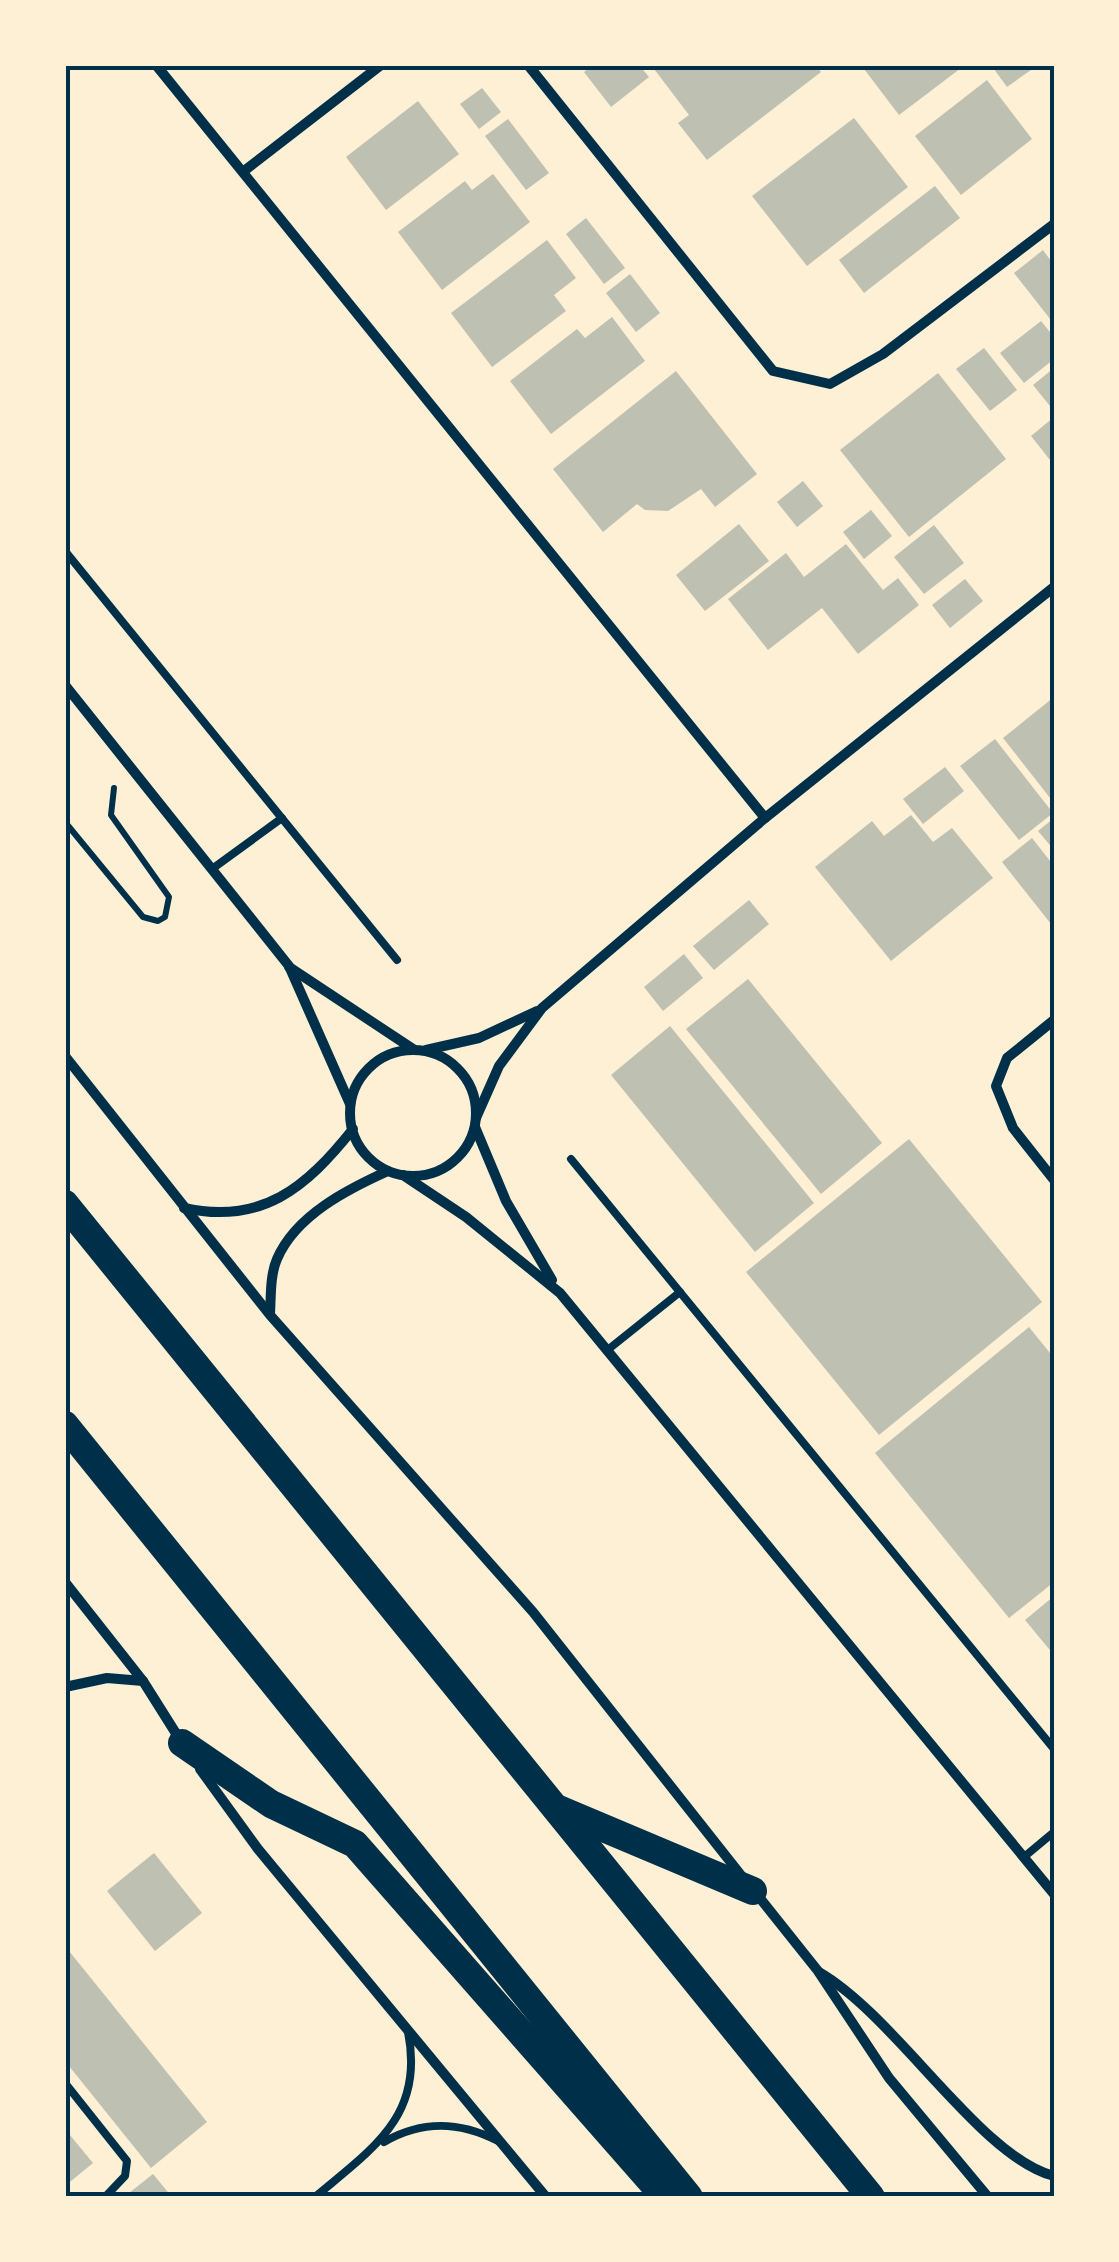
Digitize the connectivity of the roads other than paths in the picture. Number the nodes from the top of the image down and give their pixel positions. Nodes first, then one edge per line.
1 (156, 65) edge
2 (382, 65) edge
3 (528, 65) edge
4 (244, 171) junction
5 (1054, 224) edge
6 (65, 551) edge
7 (1054, 587) edge
8 (65, 685) edge
9 (282, 818) junction
10 (765, 818) junction
11 (212, 869) junction
12 (397, 960) dead end
13 (288, 966) junction
14 (542, 1008) junction
15 (1054, 1020) edge
16 (418, 1050) junction
17 (65, 1056) edge
18 (350, 1104) junction
19 (476, 1123) junction
20 (353, 1129) junction
21 (571, 1160) dead end
22 (388, 1170) junction
23 (403, 1174) junction
24 (1054, 1180) edge
25 (65, 1204) edge
26 (184, 1208) junction
27 (680, 1292) junction
28 (560, 1293) junction
29 (270, 1315) junction
30 (610, 1348) junction
31 (65, 1424) edge
32 (65, 1582) edge
33 (143, 1681) junction
34 (65, 1686) edge
35 (182, 1743) junction
36 (1054, 1750) edge
37 (554, 1807) junction
38 (1054, 1832) edge
39 (1024, 1856) junction
40 (753, 1891) junction
41 (1054, 1894) edge
42 (818, 1971) junction
43 (407, 2027) junction
44 (65, 2083) edge
45 (502, 2142) junction
46 (376, 2146) junction
47 (1054, 2176) edge
48 (105, 2197) edge
49 (314, 2197) edge
50 (546, 2197) edge
51 (664, 2197) edge
52 (689, 2197) edge
53 (871, 2197) edge
54 (988, 2197) edge

1 - 4 street
2 - 4 street
3 - 5 street
4 - 10 street
6 - 9 lane
7 - 10 street
8 - 11 street
9 - 11 lane
9 - 12 lane
10 - 14 street
11 - 13 street
13 - 16 street
13 - 18 street
14 - 16 street
14 - 19 street
15 - 24 street
16 - 18 street
16 - 19 street
17 - 26 street
18 - 20 street
19 - 23 street
19 - 28 street
20 - 22 street
20 - 26 street
21 - 27 lane
22 - 23 street
22 - 29 street
23 - 28 street
25 - 37 highway
26 - 29 street
27 - 30 lane
27 - 36 lane
28 - 30 street
29 - 40 street
30 - 39 street
31 - 52 highway
32 - 33 street
33 - 34 street
33 - 35 street
35 - 43 street
35 - 51 highway
37 - 40 highway
37 - 53 highway
38 - 39 lane
39 - 41 street
40 - 42 street
42 - 47 street
42 - 54 street
43 - 45 street
43 - 46 lane
44 - 48 lane
45 - 46 lane
45 - 50 street
46 - 49 lane

